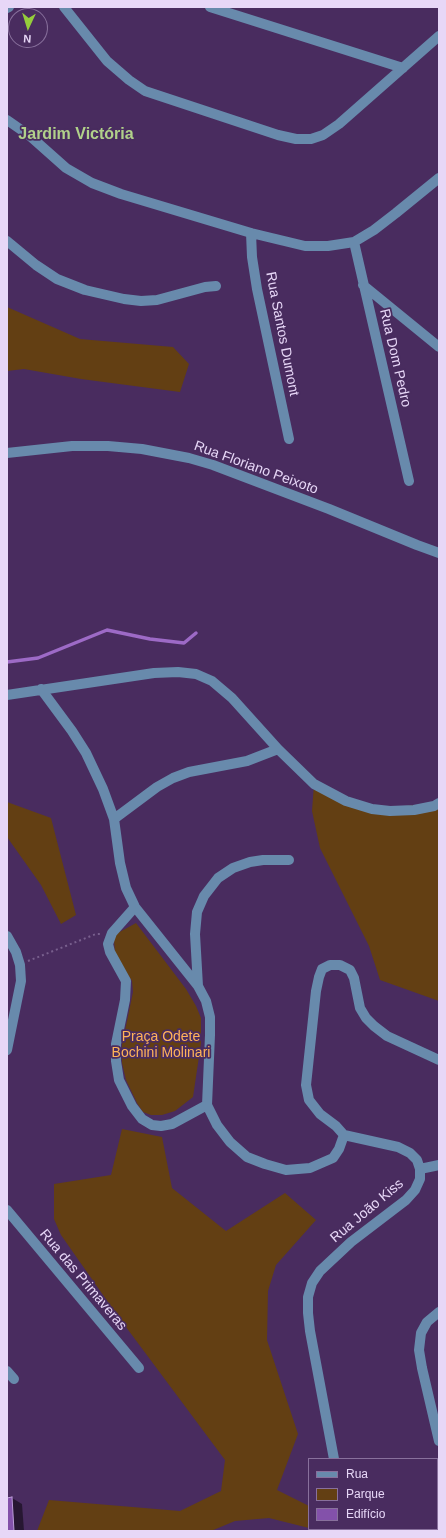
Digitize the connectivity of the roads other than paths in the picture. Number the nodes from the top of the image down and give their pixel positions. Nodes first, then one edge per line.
1 (64, 7) edge
2 (210, 7) edge
3 (439, 36) edge
4 (403, 68) junction
5 (7, 120) edge
6 (439, 178) edge
7 (252, 233) junction
8 (7, 241) edge
9 (354, 242) junction
10 (363, 285) junction
11 (216, 286) dead end
12 (439, 347) edge
13 (289, 439) dead end
14 (7, 453) edge
15 (409, 481) dead end
16 (439, 553) edge
17 (41, 689) junction
18 (7, 695) edge
19 (278, 749) junction
20 (439, 803) edge
21 (114, 819) junction
22 (288, 860) dead end
23 (135, 907) junction
24 (7, 936) edge
25 (198, 986) junction
26 (7, 1050) edge
27 (439, 1060) edge
28 (207, 1105) junction
29 (344, 1135) junction
30 (439, 1165) edge
31 (420, 1169) junction
32 (7, 1210) edge
33 (439, 1312) edge
34 (139, 1368) dead end
35 (7, 1371) edge
36 (14, 1379) dead end
37 (438, 1434) edge
38 (334, 1458) edge

1 - 4 street
2 - 4 street
3 - 4 street
5 - 7 street
6 - 9 street
7 - 9 street
7 - 13 street, Rua Santos Dumont
8 - 11 street
9 - 10 street, Rua Dom Pedro
10 - 12 street
10 - 15 street, Rua Dom Pedro
14 - 16 street, Rua Floriano Peixoto
17 - 18 street
17 - 19 street
17 - 21 street
19 - 20 street
19 - 21 street
21 - 23 street
22 - 25 street
23 - 25 street
23 - 28 street
24 - 26 street
25 - 28 street
27 - 29 street
28 - 29 street
29 - 31 street
30 - 31 street
31 - 38 street, Rua João Kiss
32 - 34 street, Rua das Primaveras
33 - 37 street
35 - 36 street

